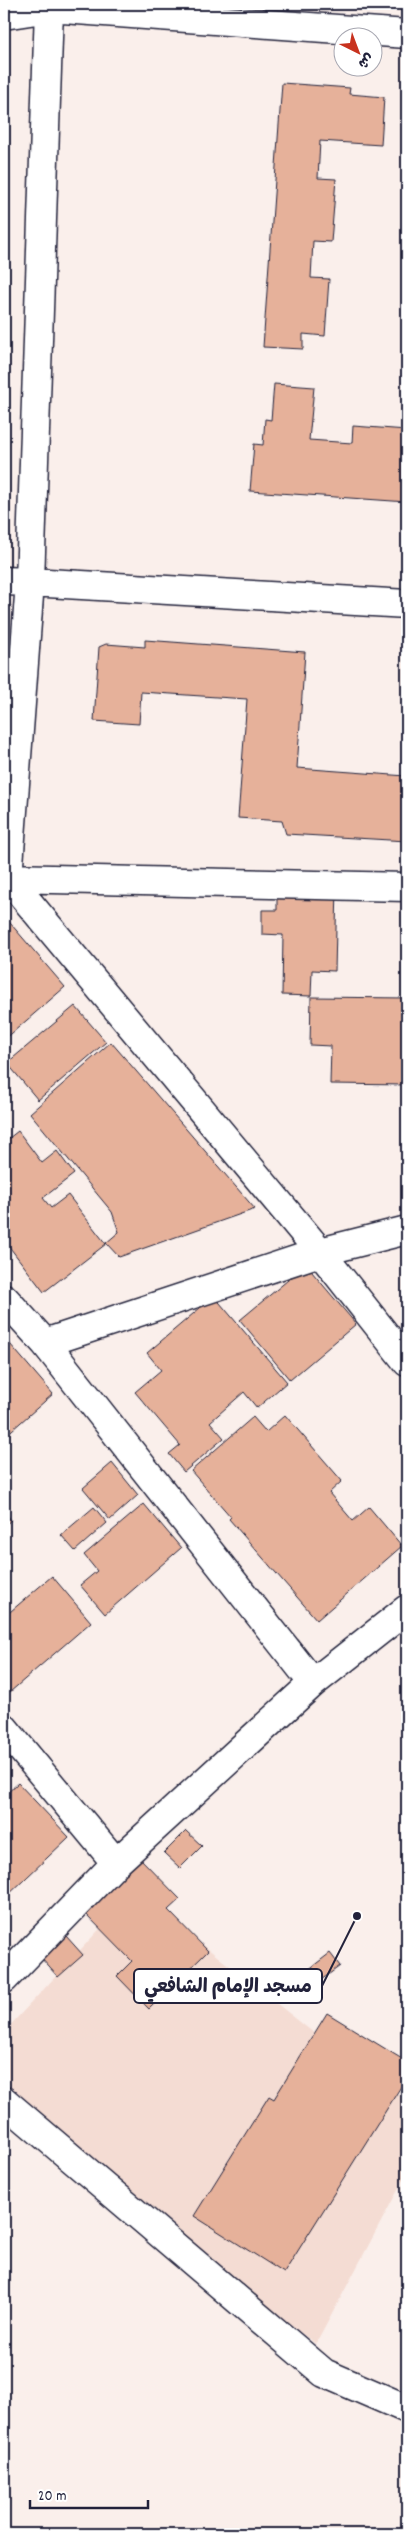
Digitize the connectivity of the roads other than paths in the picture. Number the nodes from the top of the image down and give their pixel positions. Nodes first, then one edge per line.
1 (49, 6) edge
2 (4, 15) edge
3 (407, 34) edge
4 (17, 581) edge
5 (407, 604) edge
6 (5, 880) edge
7 (407, 887) edge
8 (407, 1230) edge
9 (320, 1252) junction
10 (4, 1298) edge
11 (45, 1343) junction
12 (407, 1362) edge
13 (407, 1609) edge
14 (313, 1683) junction
15 (4, 1728) edge
16 (116, 1863) junction
17 (4, 1979) edge
18 (4, 2101) edge
19 (407, 2409) edge

1 - 2 street
1 - 3 street
1 - 4 street
4 - 5 street
4 - 6 street
6 - 7 street
6 - 9 street
8 - 9 street
9 - 11 street
9 - 12 street
10 - 11 street
11 - 14 street
13 - 14 street
14 - 16 street
15 - 16 street
16 - 17 street
18 - 19 street

